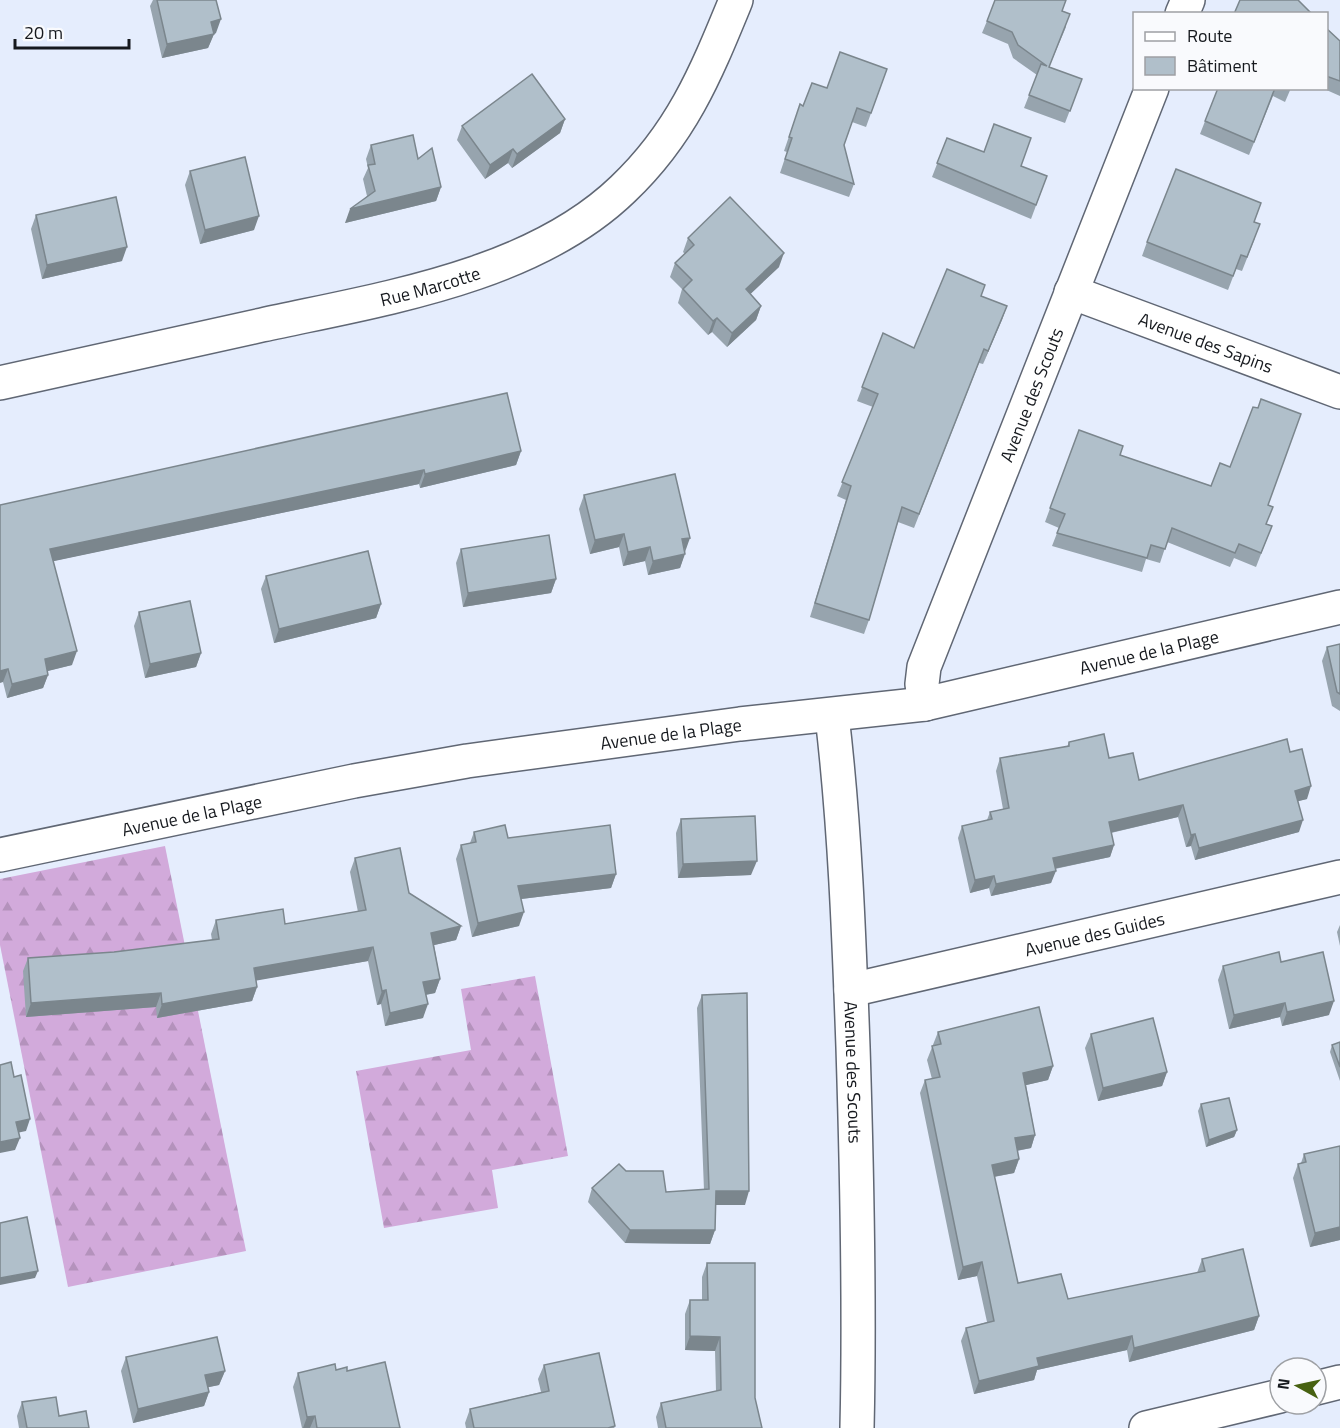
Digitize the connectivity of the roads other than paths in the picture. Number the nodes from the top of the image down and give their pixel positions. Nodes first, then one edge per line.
1 (736, 0) edge
2 (1151, 90) edge
3 (1071, 292) junction
4 (0, 383) edge
5 (1340, 392) edge
6 (1340, 608) edge
7 (925, 704) junction
8 (832, 716) junction
9 (0, 855) edge
10 (1340, 877) edge
11 (851, 990) junction
12 (1268, 1399) edge
13 (857, 1428) edge
14 (1146, 1428) edge

1 - 4 street, Rue Marcotte
2 - 3 street, Avenue des Scouts
3 - 5 street, Avenue des Sapins
3 - 7 street, Avenue des Scouts
6 - 7 street, Avenue de la Plage
7 - 8 street, Avenue de la Plage
8 - 9 street, Avenue de la Plage
8 - 11 street, Avenue des Scouts
10 - 11 street, Avenue des Guides
11 - 13 street, Avenue des Scouts
12 - 14 street

